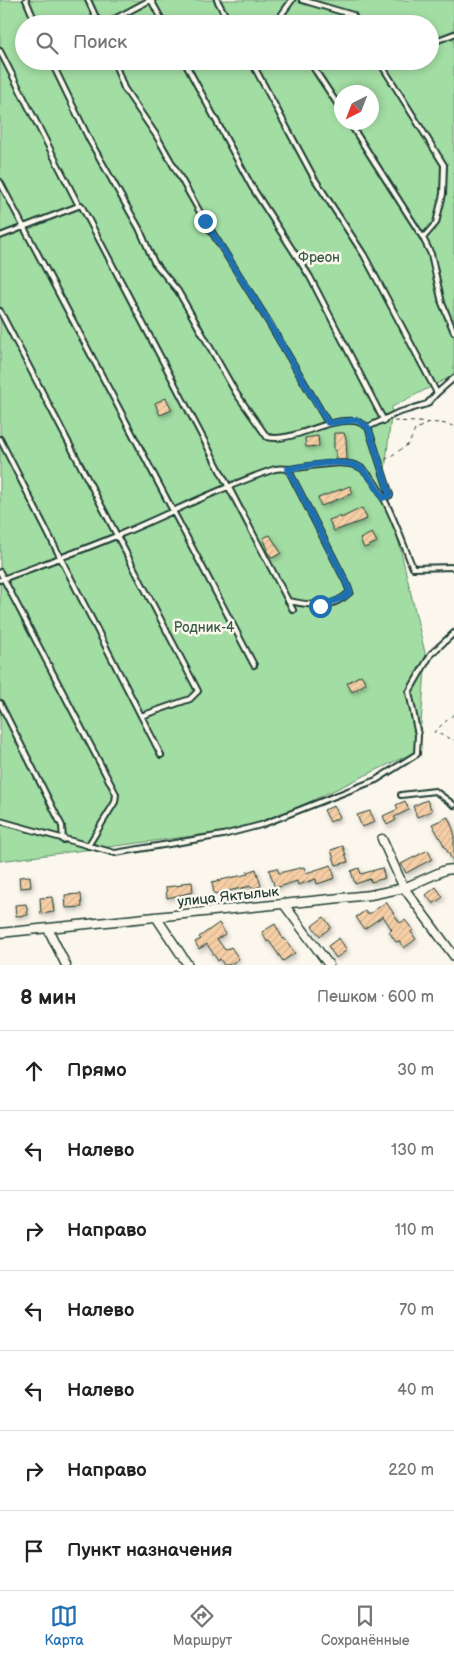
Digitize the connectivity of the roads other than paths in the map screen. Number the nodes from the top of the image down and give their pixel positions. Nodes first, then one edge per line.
1 (26, 0) edge
2 (88, 0) edge
3 (150, 0) edge
4 (217, 0) edge
5 (292, 0) edge
6 (302, 0) edge
7 (32, 15) edge
8 (95, 15) edge
9 (122, 15) edge
10 (159, 15) edge
11 (225, 15) edge
12 (283, 15) edge
13 (353, 15) edge
14 (454, 34) edge
15 (439, 40) edge
16 (0, 51) edge
17 (55, 70) edge
18 (117, 70) edge
19 (189, 70) edge
20 (256, 70) edge
21 (315, 70) edge
22 (386, 70) edge
23 (334, 99) edge
24 (354, 130) edge
25 (0, 182) edge
26 (79, 206) junction
27 (23, 228) junction
28 (0, 236) edge
29 (423, 238) junction
30 (0, 311) edge
31 (454, 332) edge
32 (454, 378) edge
33 (437, 393) junction
34 (384, 420) junction
35 (328, 423) junction
36 (368, 427) junction
37 (0, 439) edge
38 (288, 469) junction
39 (229, 487) junction
40 (383, 498) junction
41 (172, 512) junction
42 (118, 535) junction
43 (62, 558) junction
44 (454, 567) edge
45 (0, 572) edge
46 (2, 579) edge
47 (288, 601) junction
48 (293, 610) dead end
49 (454, 633) edge
50 (254, 665) dead end
51 (0, 703) edge
52 (141, 716) junction
53 (161, 755) dead end
54 (401, 794) dead end
55 (454, 804) edge
56 (0, 821) edge
57 (382, 839) dead end
58 (63, 840) junction
59 (88, 846) junction
60 (454, 869) edge
61 (404, 888) junction
62 (283, 903) junction
63 (156, 917) junction
64 (48, 929) junction
65 (0, 933) edge
66 (454, 956) edge
67 (66, 965) edge
68 (188, 965) edge
69 (329, 965) edge

1 - 7 lane
2 - 8 lane
3 - 9 lane
3 - 10 lane
4 - 11 lane
5 - 12 lane
6 - 13 lane
14 - 15 lane
16 - 26 lane
17 - 35 lane
18 - 35 lane
19 - 34 lane
20 - 33 lane
21 - 23 lane
22 - 29 lane
24 - 29 lane
25 - 27 lane
26 - 27 lane
26 - 39 lane
27 - 28 lane
27 - 41 lane
29 - 31 lane
30 - 42 lane
32 - 33 lane
33 - 34 lane
34 - 36 lane
35 - 36 lane
36 - 40 lane
37 - 43 lane
38 - 39 lane
38 - 40 lane
38 - 47 lane
39 - 41 lane
39 - 47 lane
40 - 44 lane
41 - 42 lane
41 - 50 lane
42 - 43 lane
42 - 52 lane
43 - 46 lane
43 - 52 lane
45 - 46 lane
46 - 59 lane
47 - 48 lane
49 - 59 lane
51 - 58 lane
52 - 53 lane
54 - 55 lane
56 - 58 lane
57 - 61 street
58 - 59 lane
60 - 61 street, улица Яктылык
61 - 62 street, улица Яктылык
61 - 66 street
62 - 63 street, улица Яктылык
62 - 69 street
63 - 64 street, улица Яктылык
63 - 68 street
64 - 65 street, улица Яктылык
64 - 67 street

